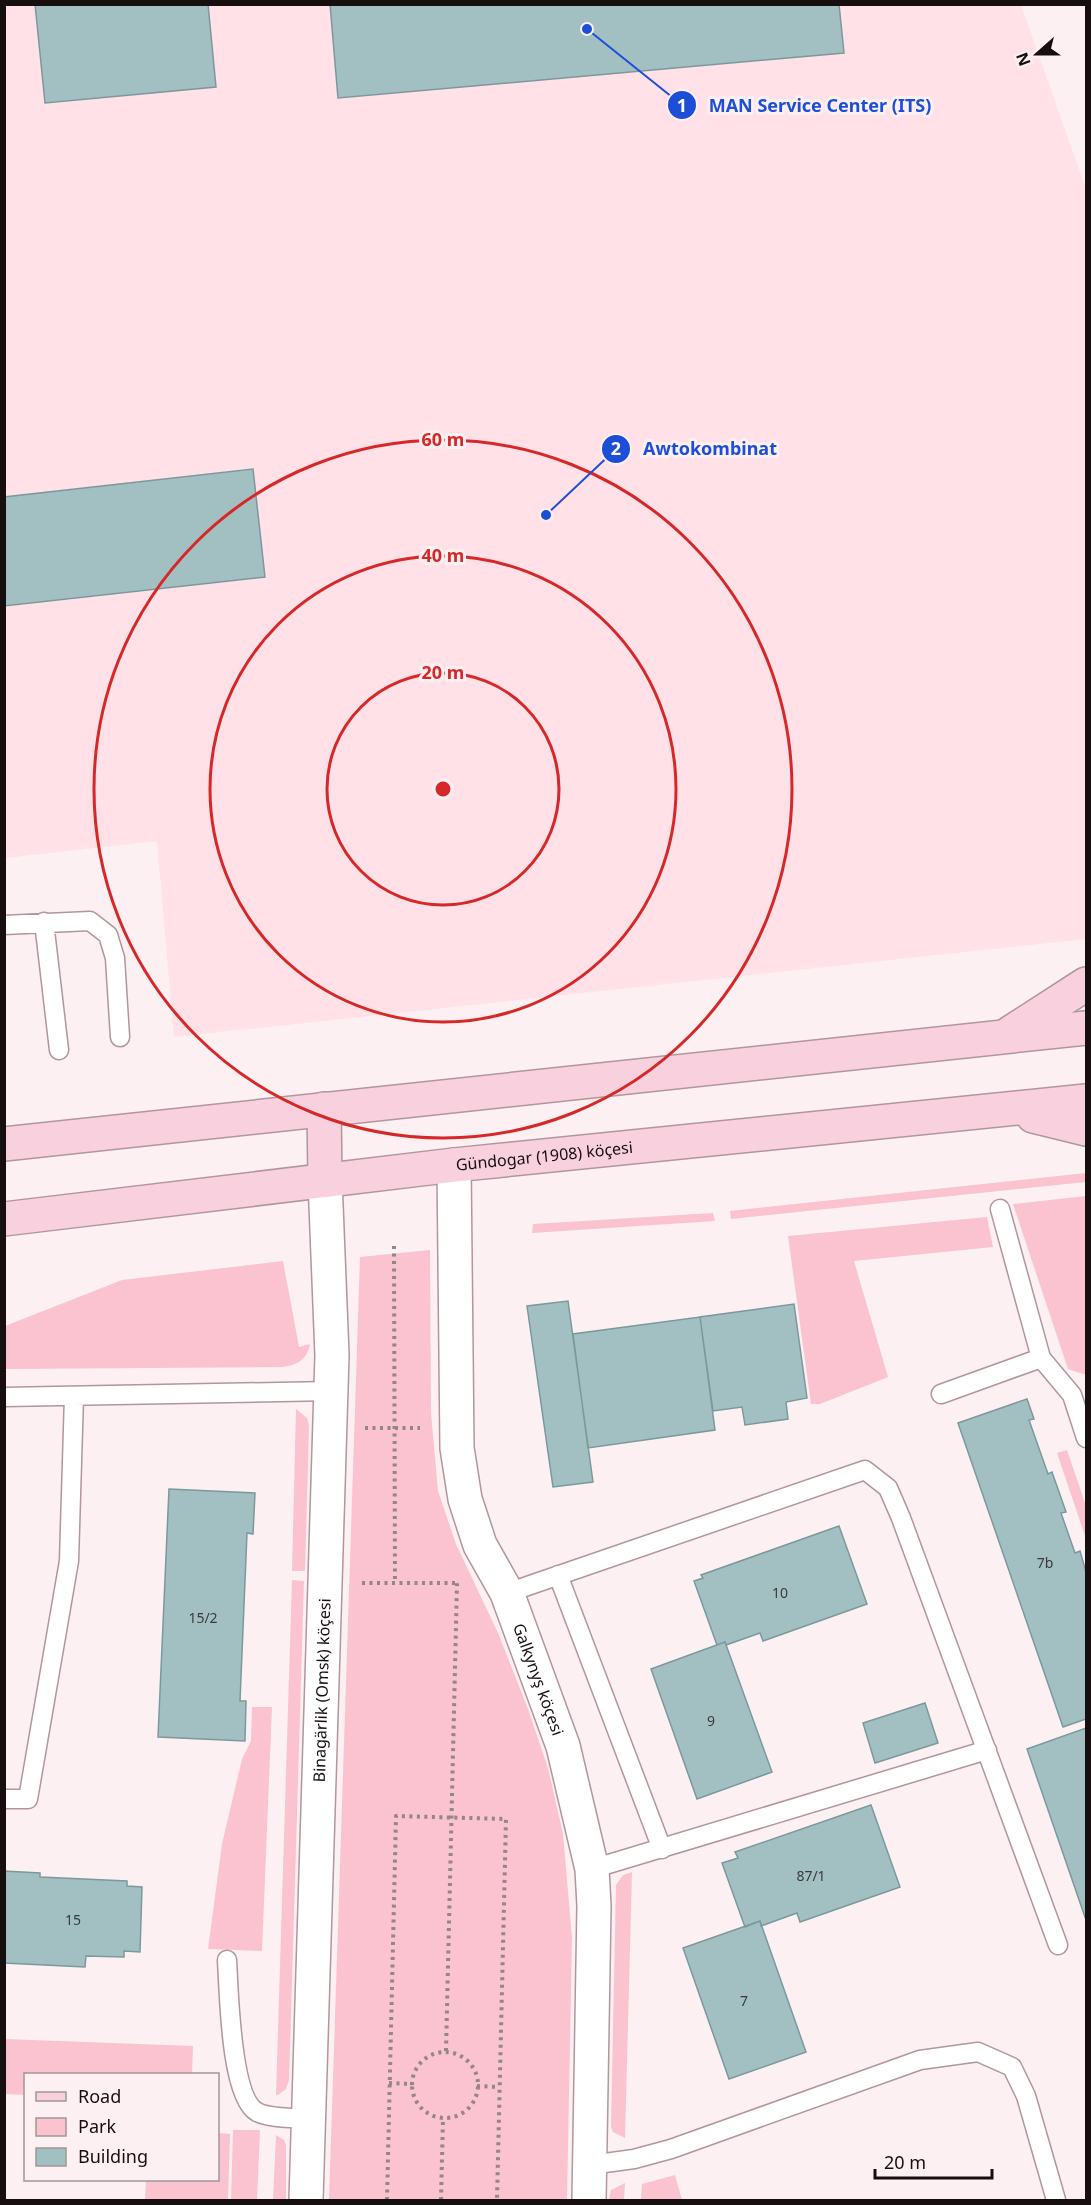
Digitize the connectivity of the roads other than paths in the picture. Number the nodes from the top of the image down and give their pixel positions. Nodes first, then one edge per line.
1 (44, 922) junction
2 (4, 925) edge
3 (1086, 984) edge
4 (1086, 1028) edge
5 (120, 1037) dead end
6 (1004, 1037) junction
7 (58, 1050) dead end
8 (1086, 1101) edge
9 (324, 1109) junction
10 (1011, 1110) junction
11 (1086, 1129) edge
12 (4, 1144) edge
13 (454, 1165) junction
14 (325, 1180) junction
15 (1000, 1209) dead end
16 (4, 1219) edge
17 (1041, 1358) junction
18 (331, 1391) junction
19 (941, 1394) dead end
20 (1079, 1394) edge
21 (74, 1396) junction
22 (4, 1397) edge
23 (1086, 1438) edge
24 (558, 1575) junction
25 (507, 1593) junction
26 (987, 1750) junction
27 (4, 1799) edge
28 (662, 1849) junction
29 (592, 1869) junction
30 (1058, 1945) dead end
31 (227, 1960) dead end
32 (308, 2119) junction
33 (590, 2164) junction
34 (306, 2200) edge
35 (589, 2200) edge
36 (1056, 2200) edge

1 - 2 lane
1 - 5 lane
1 - 7 lane
3 - 6 main road
4 - 6 main road
6 - 9 main road
8 - 10 main road, Gündogar (1908) köçesi
9 - 12 main road
9 - 14 main road
10 - 11 main road
10 - 13 main road, Gündogar (1908) köçesi
13 - 14 main road, Gündogar (1908) köçesi
13 - 25 street, Galkynyş köçesi
14 - 16 main road, Gündogar (1908) köçesi
14 - 18 street, Binagärlik (Omsk) köçesi
15 - 17 lane
17 - 19 lane
17 - 20 lane
18 - 21 lane
18 - 32 street, Binagärlik (Omsk) köçesi
20 - 23 lane
21 - 22 lane
21 - 27 lane
24 - 25 lane
24 - 26 lane
24 - 28 lane
25 - 29 street, Galkynyş köçesi
26 - 28 lane
26 - 30 lane
28 - 29 lane
29 - 33 street, Galkynyş köçesi
31 - 32 lane
32 - 34 street, Binagärlik (Omsk) köçesi
33 - 35 street, Galkynyş köçesi
33 - 36 lane

